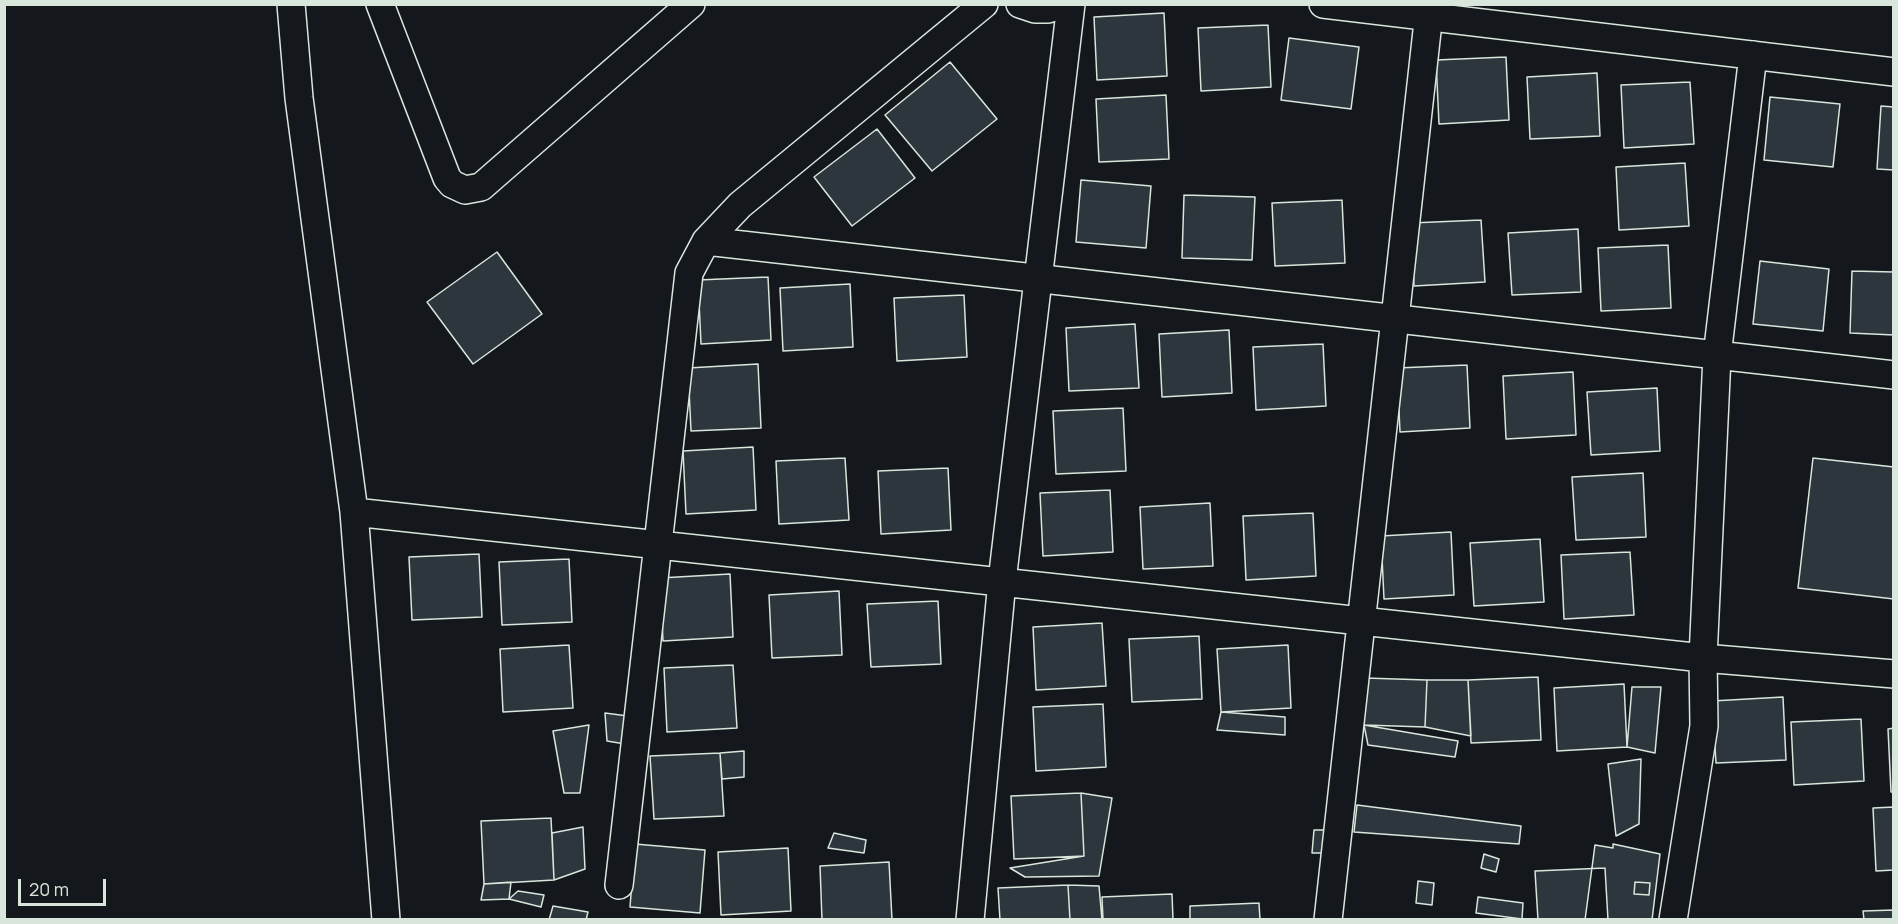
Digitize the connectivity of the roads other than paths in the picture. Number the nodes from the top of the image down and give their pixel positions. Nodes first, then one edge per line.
1 (291, 4) edge
2 (380, 4) edge
3 (691, 4) edge
4 (984, 4) edge
5 (1020, 4) edge
6 (1063, 4) edge
7 (1071, 4) edge
8 (1323, 4) edge
9 (1429, 11) edge
10 (1753, 55) junction
11 (1893, 72) edge
12 (706, 242) junction
13 (1038, 279) junction
14 (1395, 319) junction
15 (1717, 357) junction
16 (1893, 375) edge
17 (354, 512) junction
18 (656, 544) junction
19 (1002, 581) junction
20 (1361, 621) junction
21 (1703, 658) junction
22 (1893, 674) edge
23 (619, 885) dead end
24 (386, 920) edge
25 (970, 920) edge
26 (1328, 920) edge
27 (1673, 920) edge

1 - 17 street
2 - 3 street
4 - 12 street
5 - 6 street
7 - 13 street
8 - 9 street
9 - 10 street
9 - 14 street
10 - 11 street
10 - 15 street
12 - 13 street
12 - 18 street
13 - 14 street
13 - 19 street
14 - 15 street
14 - 20 street
15 - 16 street
15 - 21 street
17 - 18 street
17 - 24 street
18 - 19 street
18 - 23 street
19 - 20 street
19 - 25 street
20 - 21 street
20 - 26 street
21 - 22 street
21 - 27 street

